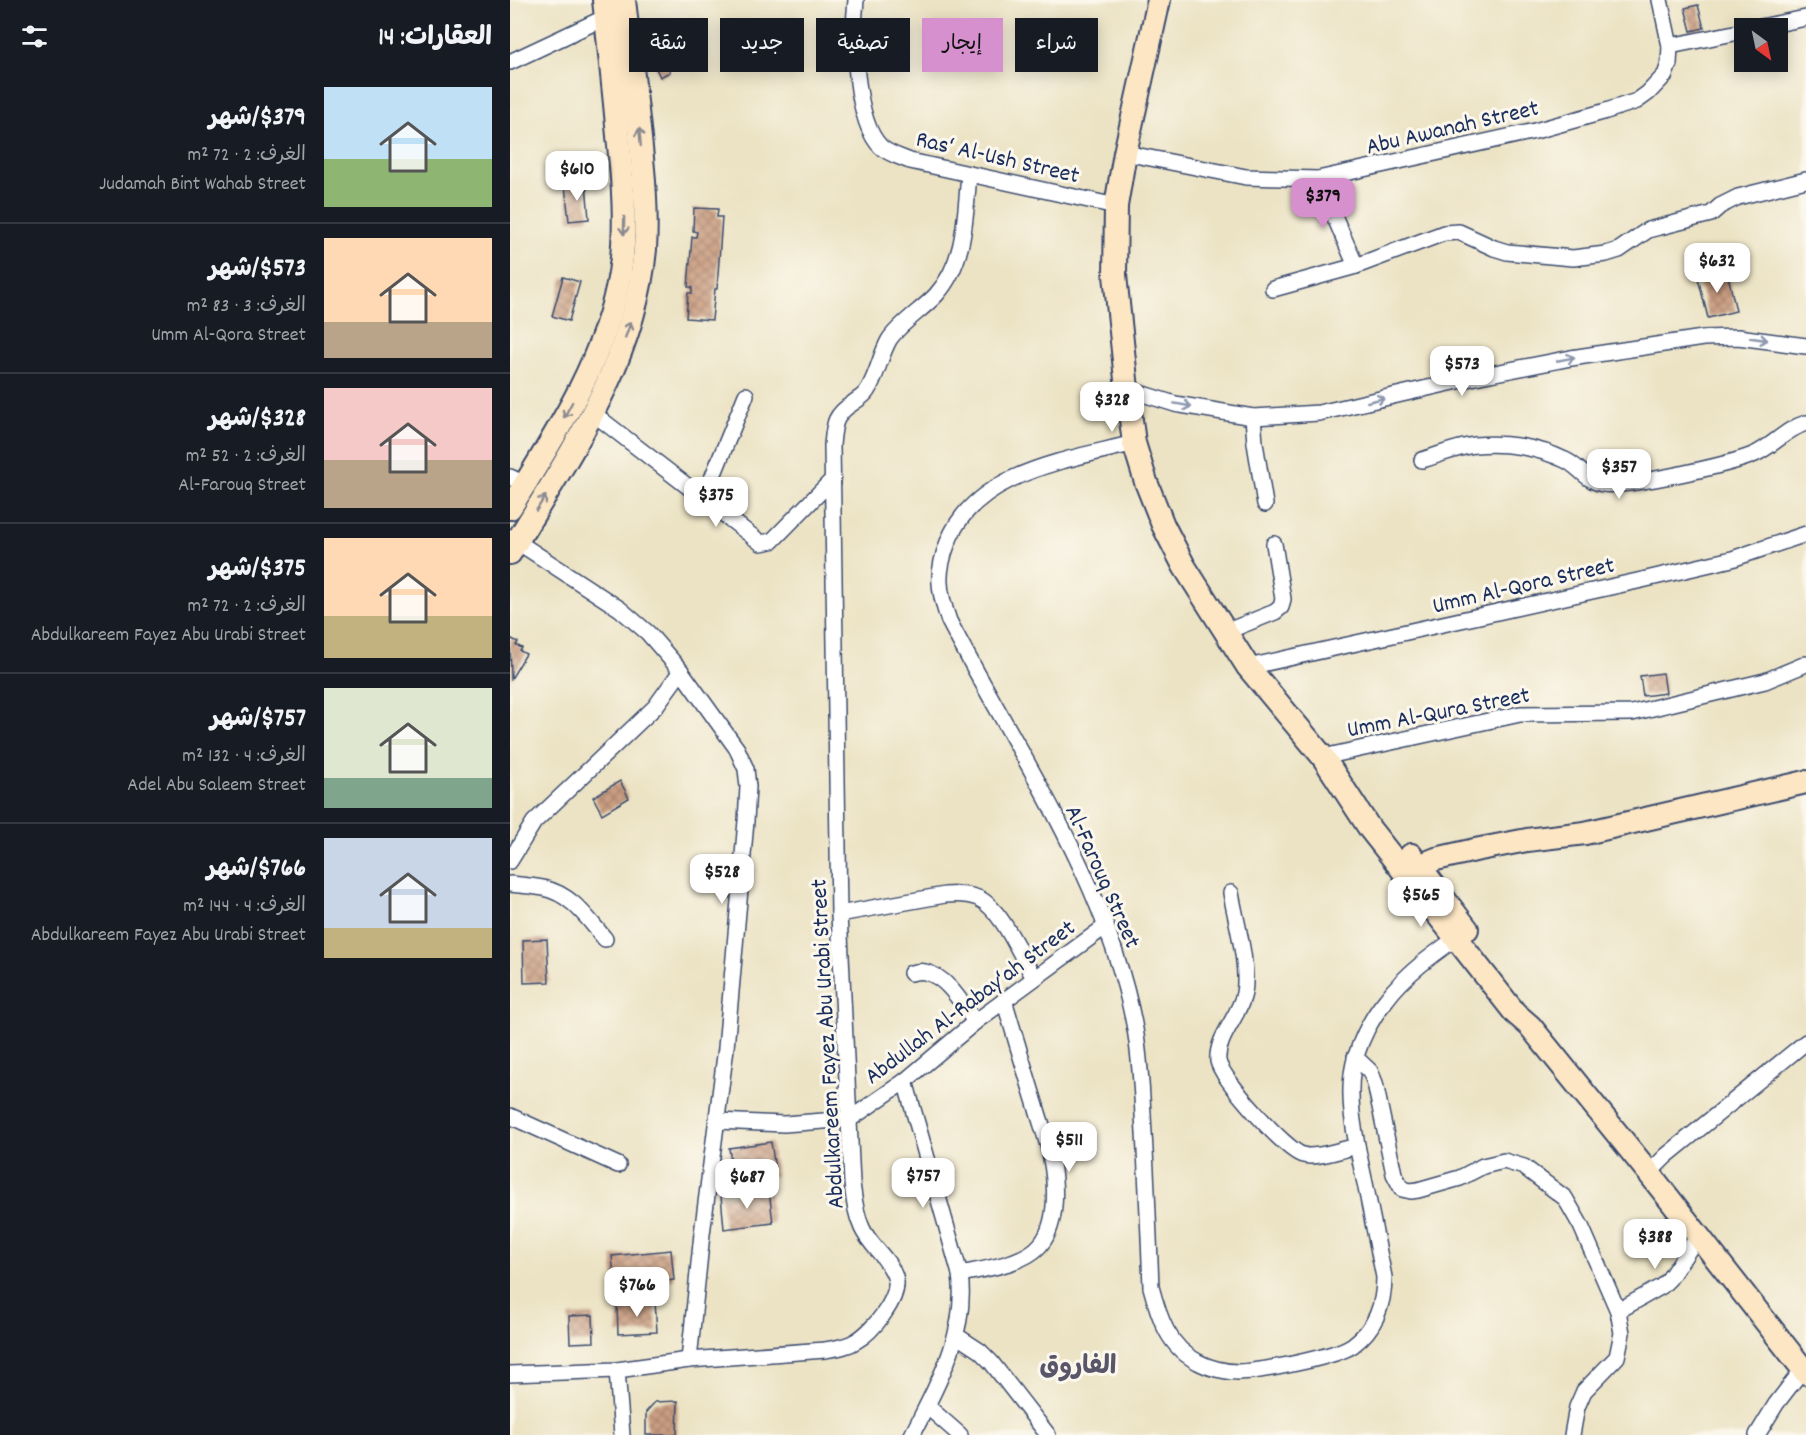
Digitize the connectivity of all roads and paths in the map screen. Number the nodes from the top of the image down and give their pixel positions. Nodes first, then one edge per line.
1 (624, 0) edge
2 (856, 0) edge
3 (1159, 0) edge
4 (1660, 0) edge
5 (605, 9) edge
6 (1806, 18) edge
7 (1788, 22) edge
8 (1734, 33) edge
9 (1670, 45) junction
10 (510, 62) edge
11 (1125, 153) junction
12 (969, 174) junction
13 (1318, 179) junction
14 (1806, 180) edge
15 (1116, 206) junction
16 (1356, 266) junction
17 (1273, 288) dead end
18 (1806, 346) edge
19 (1127, 389) junction
20 (746, 395) dead end
21 (594, 414) junction
22 (1253, 417) junction
23 (1806, 423) edge
24 (1134, 443) junction
25 (1422, 460) dead end
26 (518, 480) edge
27 (831, 481) junction
28 (705, 498) junction
29 (1265, 504) dead end
30 (510, 508) edge
31 (1806, 534) edge
32 (512, 544) edge
33 (1275, 544) dead end
34 (1226, 632) junction
35 (1806, 664) edge
36 (1248, 667) junction
37 (681, 671) junction
38 (1323, 757) junction
39 (1806, 782) edge
40 (510, 861) edge
41 (1418, 876) junction
42 (510, 884) edge
43 (1231, 893) dead end
44 (839, 914) junction
45 (1107, 926) junction
46 (1461, 934) junction
47 (605, 939) dead end
48 (911, 973) dead end
49 (1034, 978) junction
50 (1004, 1000) junction
51 (975, 1022) junction
52 (1806, 1042) edge
53 (1356, 1058) junction
54 (905, 1081) junction
55 (510, 1116) edge
56 (850, 1119) junction
57 (718, 1121) junction
58 (1357, 1146) junction
59 (618, 1165) dead end
60 (1649, 1173) junction
61 (1698, 1236) junction
62 (960, 1274) junction
63 (1618, 1311) junction
64 (957, 1336) junction
65 (689, 1360) junction
66 (617, 1370) junction
67 (1804, 1371) edge
68 (510, 1374) edge
69 (927, 1406) junction
70 (622, 1435) edge
71 (912, 1435) edge
72 (960, 1435) edge
73 (1048, 1435) edge
74 (1572, 1435) edge
75 (1757, 1435) edge

21 -> 1 street
2 - 12 street, Ras‘ Al-Ush Street
3 - 11 street
4 - 9 street, Abu Awanah Street
5 - 10 street
5 -> 26 street
6 - 7 street
8 - 9 street
9 - 13 street, Abu Awanah Street
11 - 13 street, Abu Awanah Street
11 - 15 street
12 - 15 street, Ras‘ Al-Ush Street
12 - 27 street, Abdulkareem Fayez Abu Urabi Street
13 - 16 street
14 - 16 street
15 - 19 street
16 - 17 street
22 -> 18 street
19 -> 22 street
19 - 24 street
20 - 28 street
21 - 28 street
32 -> 21 street
22 - 29 street
23 - 25 street
24 - 34 street
24 - 45 street, Al-Farouq Street
26 - 30 street
27 - 28 street
27 - 44 street, Abdulkareem Fayez Abu Urabi Street
31 - 36 street, Umm Al-Qora Street
32 - 37 street
33 - 34 street
34 - 36 street
35 - 38 street, Umm Al-Qura Street
36 - 38 street
37 - 40 street
37 - 57 street
38 - 41 street
39 - 41 street
41 - 46 street
42 - 47 street
43 - 58 street
44 - 49 street
44 - 56 street, Abdulkareem Fayez Abu Urabi Street
45 - 49 street, Abdullah Al-Rabay‘ah Street
45 - 58 street, Al-Farouq Street
46 - 53 street, Al-Farouq Street
46 - 60 street
48 - 51 street
49 - 50 street, Abdullah Al-Rabay‘ah Street
50 - 51 street, Abdullah Al-Rabay‘ah Street
50 - 62 street
51 - 54 street, Abdullah Al-Rabay‘ah Street
52 - 60 street
53 - 58 street, Al-Farouq Street
53 - 63 street
54 - 56 street, Abdullah Al-Rabay‘ah Street
54 - 62 street
55 - 59 street
56 - 57 street
56 - 65 street, Abdulkareem Fayez Abu Urabi Street
57 - 65 street
60 - 61 street
61 - 63 street
61 - 67 street
62 - 64 street
63 - 74 street
64 - 69 street
64 - 73 street
65 - 66 street, Abdulkareem Fayez Abu Urabi Street
66 - 68 street, Abdulkareem Fayez Abu Urabi Street
66 - 70 street
67 - 75 street
69 - 71 street
69 - 72 street

